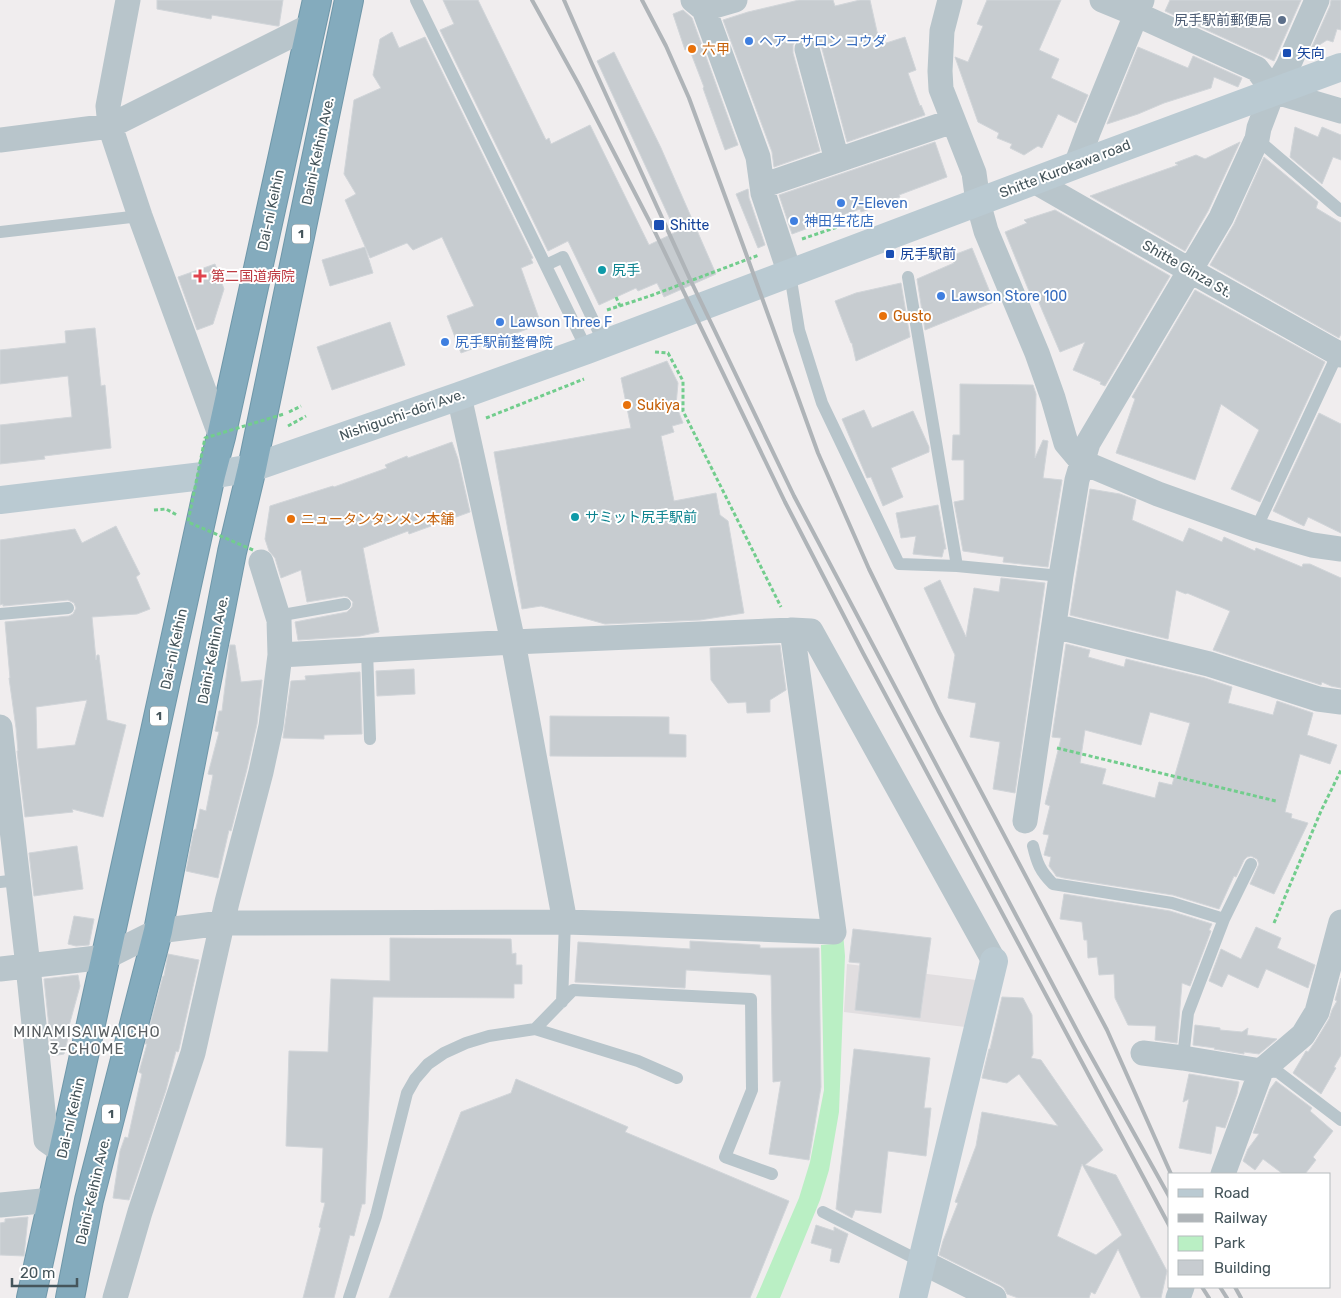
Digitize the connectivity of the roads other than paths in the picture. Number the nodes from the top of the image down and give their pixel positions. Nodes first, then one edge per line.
1 (128, 0) edge
2 (317, 0) edge
3 (416, 0) edge
4 (735, 0) edge
5 (950, 0) edge
6 (1102, 0) edge
7 (1317, 0) edge
8 (352, 2) edge
9 (698, 5) edge
10 (1139, 7) edge
11 (310, 26) junction
12 (808, 49) dead end
13 (1341, 67) edge
14 (1274, 91) junction
15 (1341, 111) edge
16 (953, 121) junction
17 (110, 126) junction
18 (1257, 139) junction
19 (0, 140) edge
20 (837, 160) junction
21 (1076, 165) junction
22 (1034, 181) junction
23 (762, 186) junction
24 (978, 202) junction
25 (1341, 211) edge
26 (140, 216) junction
27 (0, 232) edge
28 (546, 265) junction
29 (1191, 271) junction
30 (790, 274) junction
31 (908, 277) dead end
32 (595, 346) junction
33 (1340, 354) edge
34 (458, 396) junction
35 (208, 440) junction
36 (1082, 462) junction
37 (252, 468) junction
38 (211, 475) junction
39 (0, 500) edge
40 (1256, 529) junction
41 (1341, 548) edge
42 (257, 556) road end
43 (957, 566) junction
44 (1061, 576) junction
45 (345, 604) dead end
46 (68, 608) dead end
47 (0, 614) edge
48 (277, 616) junction
49 (1054, 626) junction
50 (792, 630) junction
51 (513, 642) junction
52 (367, 650) junction
53 (280, 655) junction
54 (1341, 702) edge
55 (0, 727) edge
56 (370, 739) dead end
57 (3, 782) edge
58 (1025, 821) dead end
59 (1032, 846) dead end
60 (1251, 864) dead end
61 (9, 881) edge
62 (1224, 919) junction
63 (565, 922) junction
64 (1341, 922) edge
65 (222, 923) junction
66 (158, 931) junction
67 (106, 957) junction
68 (994, 961) joint
69 (28, 966) junction
70 (0, 969) edge
71 (562, 1002) junction
72 (535, 1029) junction
73 (1143, 1053) dead end
74 (1183, 1058) junction
75 (1261, 1071) junction
76 (677, 1078) dead end
77 (1341, 1120) edge
78 (64, 1152) junction
79 (1223, 1173) edge
80 (772, 1174) dead end
81 (52, 1200) junction
82 (0, 1205) edge
83 (823, 1212) dead end
84 (922, 1262) junction
85 (31, 1298) edge
86 (70, 1298) edge
87 (114, 1298) edge
88 (349, 1298) edge
89 (913, 1298) edge
90 (994, 1298) edge

1 - 17 street
2 - 11 highway, Dai-ni Keihin / 1
3 - 28 lane
4 - 9 street
5 - 16 street
6 - 10 street
7 - 14 street
8 - 37 highway, Daini-Keihin Ave. / 1
9 - 23 street
10 - 14 street
10 - 21 street
11 - 17 street
11 - 35 highway, Dai-ni Keihin / 1
12 - 20 street
13 - 14 main road, Shitte Kurokawa road
14 - 15 street
14 - 18 street
14 - 21 main road, Shitte Kurokawa road
16 - 20 street
16 - 24 street
17 - 19 street
17 - 26 street
18 - 25 lane
18 - 29 street
20 - 23 street
21 - 22 main road, Shitte Kurokawa road
22 - 24 main road, Shitte Kurokawa road
22 - 29 street, Shitte Ginza St.
23 - 30 street
24 - 30 main road, Shitte Kurokawa road
24 - 36 street
26 - 27 lane
26 - 35 street
28 - 32 lane
28 - 32 lane
29 - 33 street, Shitte Ginza St.
29 - 36 street
30 - 32 main road, Nishiguchi-dōri Ave.
30 - 43 lane
31 - 43 lane
32 - 34 main road, Nishiguchi-dōri Ave.
33 - 40 lane
34 - 37 main road, Nishiguchi-dōri Ave.
34 - 51 street
35 - 38 highway, Dai-ni Keihin / 1
36 - 40 street
36 - 44 street
37 - 38 main road, Nishiguchi-dōri Ave.
37 - 66 highway, Daini-Keihin Ave. / 1
38 - 39 main road, Nishiguchi-dōri Ave.
38 - 67 highway, Dai-ni Keihin / 1
40 - 41 street
42 - 48 street
43 - 44 lane
44 - 49 street
45 - 48 lane
46 - 47 lane
48 - 53 street
49 - 54 street
49 - 58 street
50 - 51 street
50 - 63 street
50 - 68 street
51 - 52 street
51 - 63 street
52 - 53 street
52 - 56 lane
53 - 65 street
55 - 57 street
57 - 61 street
59 - 62 lane
60 - 62 lane
61 - 69 street
62 - 74 lane
63 - 65 street
63 - 71 lane
64 - 75 street
65 - 66 street
65 - 87 street
66 - 67 street
66 - 86 highway, Daini-Keihin Ave. / 1
67 - 69 street
67 - 78 highway, Dai-ni Keihin / 1
68 - 84 main road
69 - 70 street
69 - 78 street
71 - 72 lane
71 - 80 lane
72 - 76 lane
72 - 88 lane
73 - 74 street
74 - 75 street
75 - 77 lane
75 - 79 street
78 - 81 highway, Dai-ni Keihin / 1
81 - 82 street
81 - 85 highway, Dai-ni Keihin / 1
83 - 84 lane
84 - 89 main road
84 - 90 street

